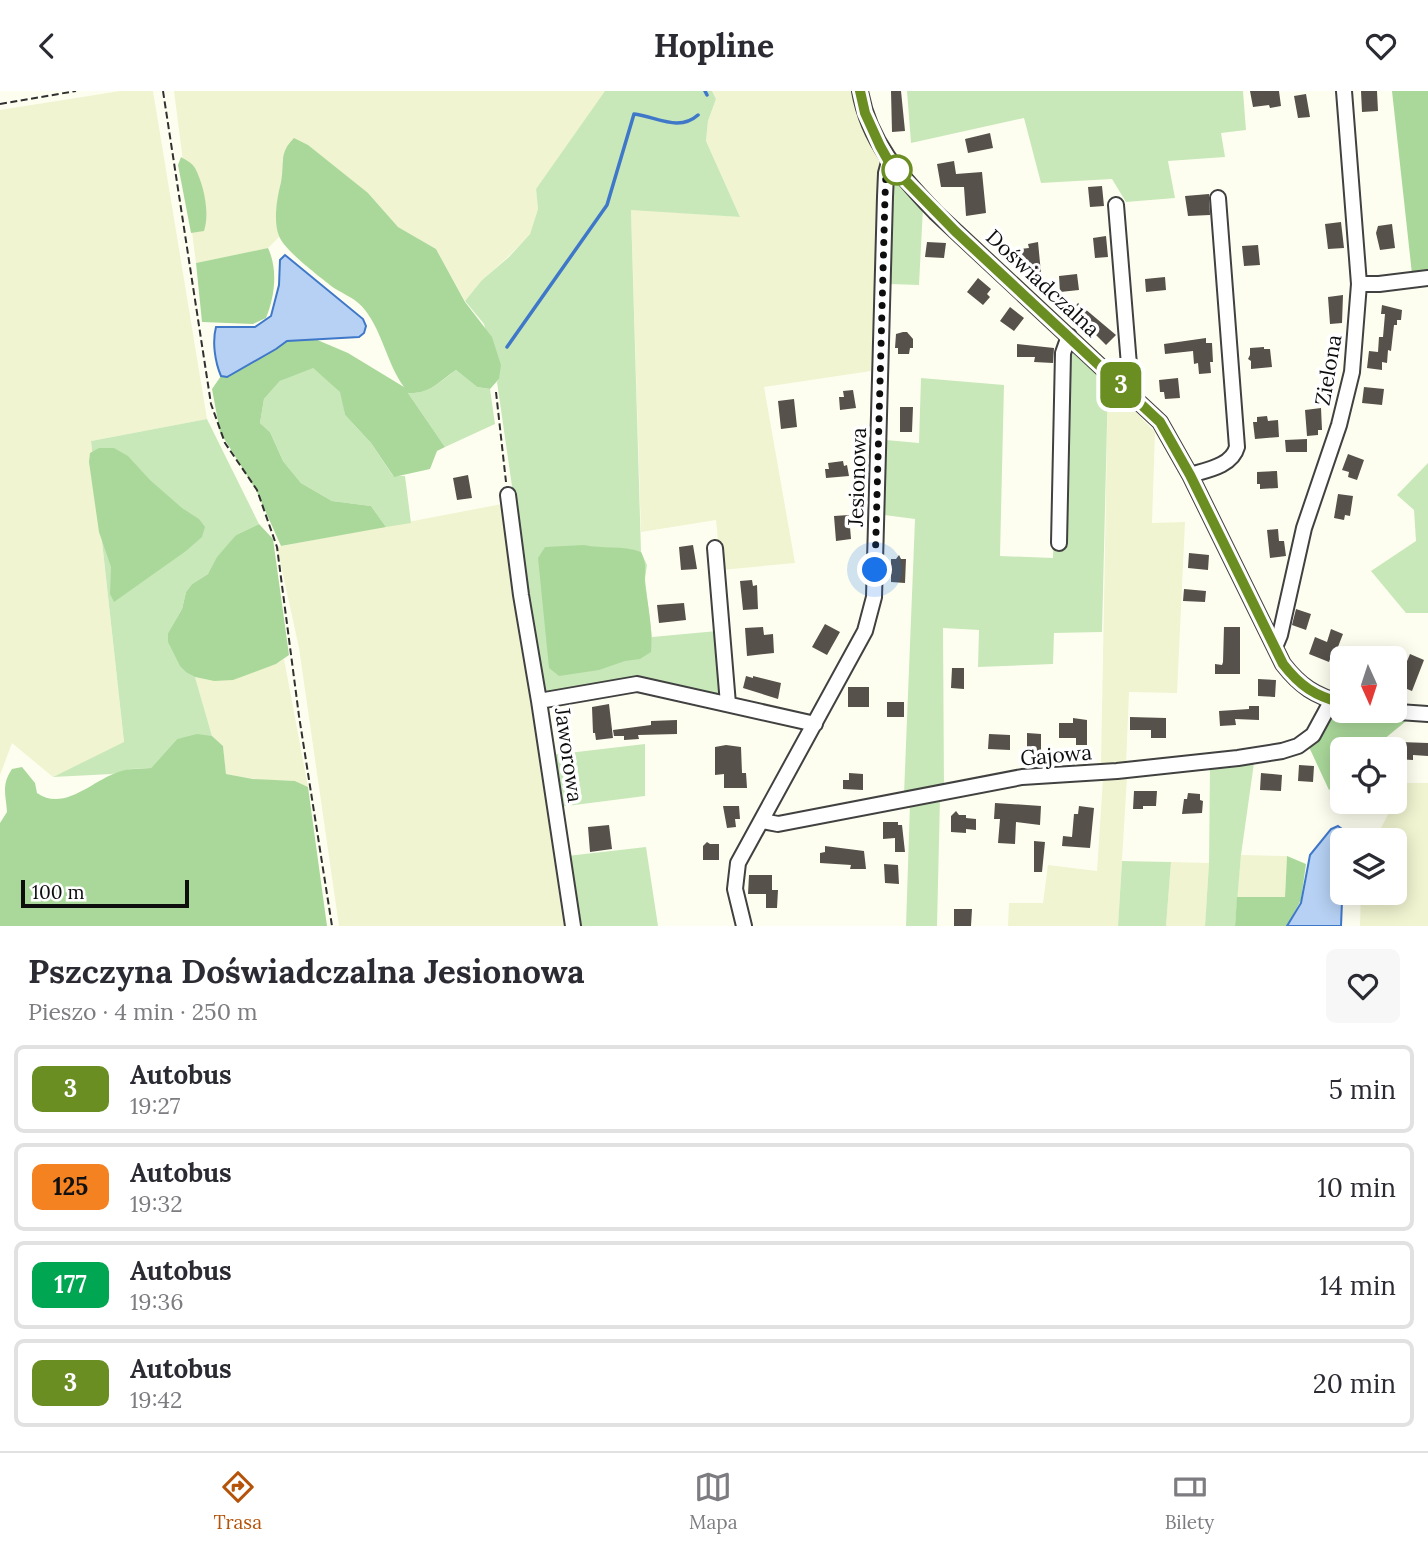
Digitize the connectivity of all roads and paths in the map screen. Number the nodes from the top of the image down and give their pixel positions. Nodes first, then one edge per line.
1 (76, 91) edge
2 (163, 91) edge
3 (860, 91) edge
4 (1344, 91) edge
5 (0, 104) edge
6 (889, 162) junction
7 (1218, 198) dead end
8 (1116, 205) dead end
9 (1428, 278) edge
10 (1359, 284) junction
11 (1069, 336) junction
12 (1122, 386) junction
13 (496, 392) dead end
14 (1190, 475) junction
15 (508, 495) joint
16 (1059, 543) dead end
17 (715, 548) dead end
18 (1275, 647) junction
19 (1330, 699) edge
20 (539, 701) junction
21 (728, 705) junction
22 (1330, 712) edge
23 (1407, 713) edge
24 (1428, 714) edge
25 (815, 724) junction
26 (762, 821) junction
27 (332, 926) edge
28 (573, 926) edge
29 (744, 926) edge

1 - 5 path
2 - 27 path
3 - 6 street, Doświadczalna
4 - 10 street, Zielona
6 - 11 street, Doświadczalna
6 - 25 street, Jesionowa
7 - 14 street
8 - 12 street
9 - 10 street
10 - 18 street, Zielona
11 - 12 street, Doświadczalna
11 - 16 street
12 - 14 street, Doświadczalna
13 - 15 path
14 - 18 street, Doświadczalna
15 - 20 street
17 - 21 street
18 - 19 street, Doświadczalna
20 - 21 street, Jaworowa
20 - 28 street, Jaworowa
21 - 25 street, Jaworowa
22 - 26 street, Gajowa
23 - 24 street
25 - 26 street, Jesionowa
26 - 29 street, Jesionowa

